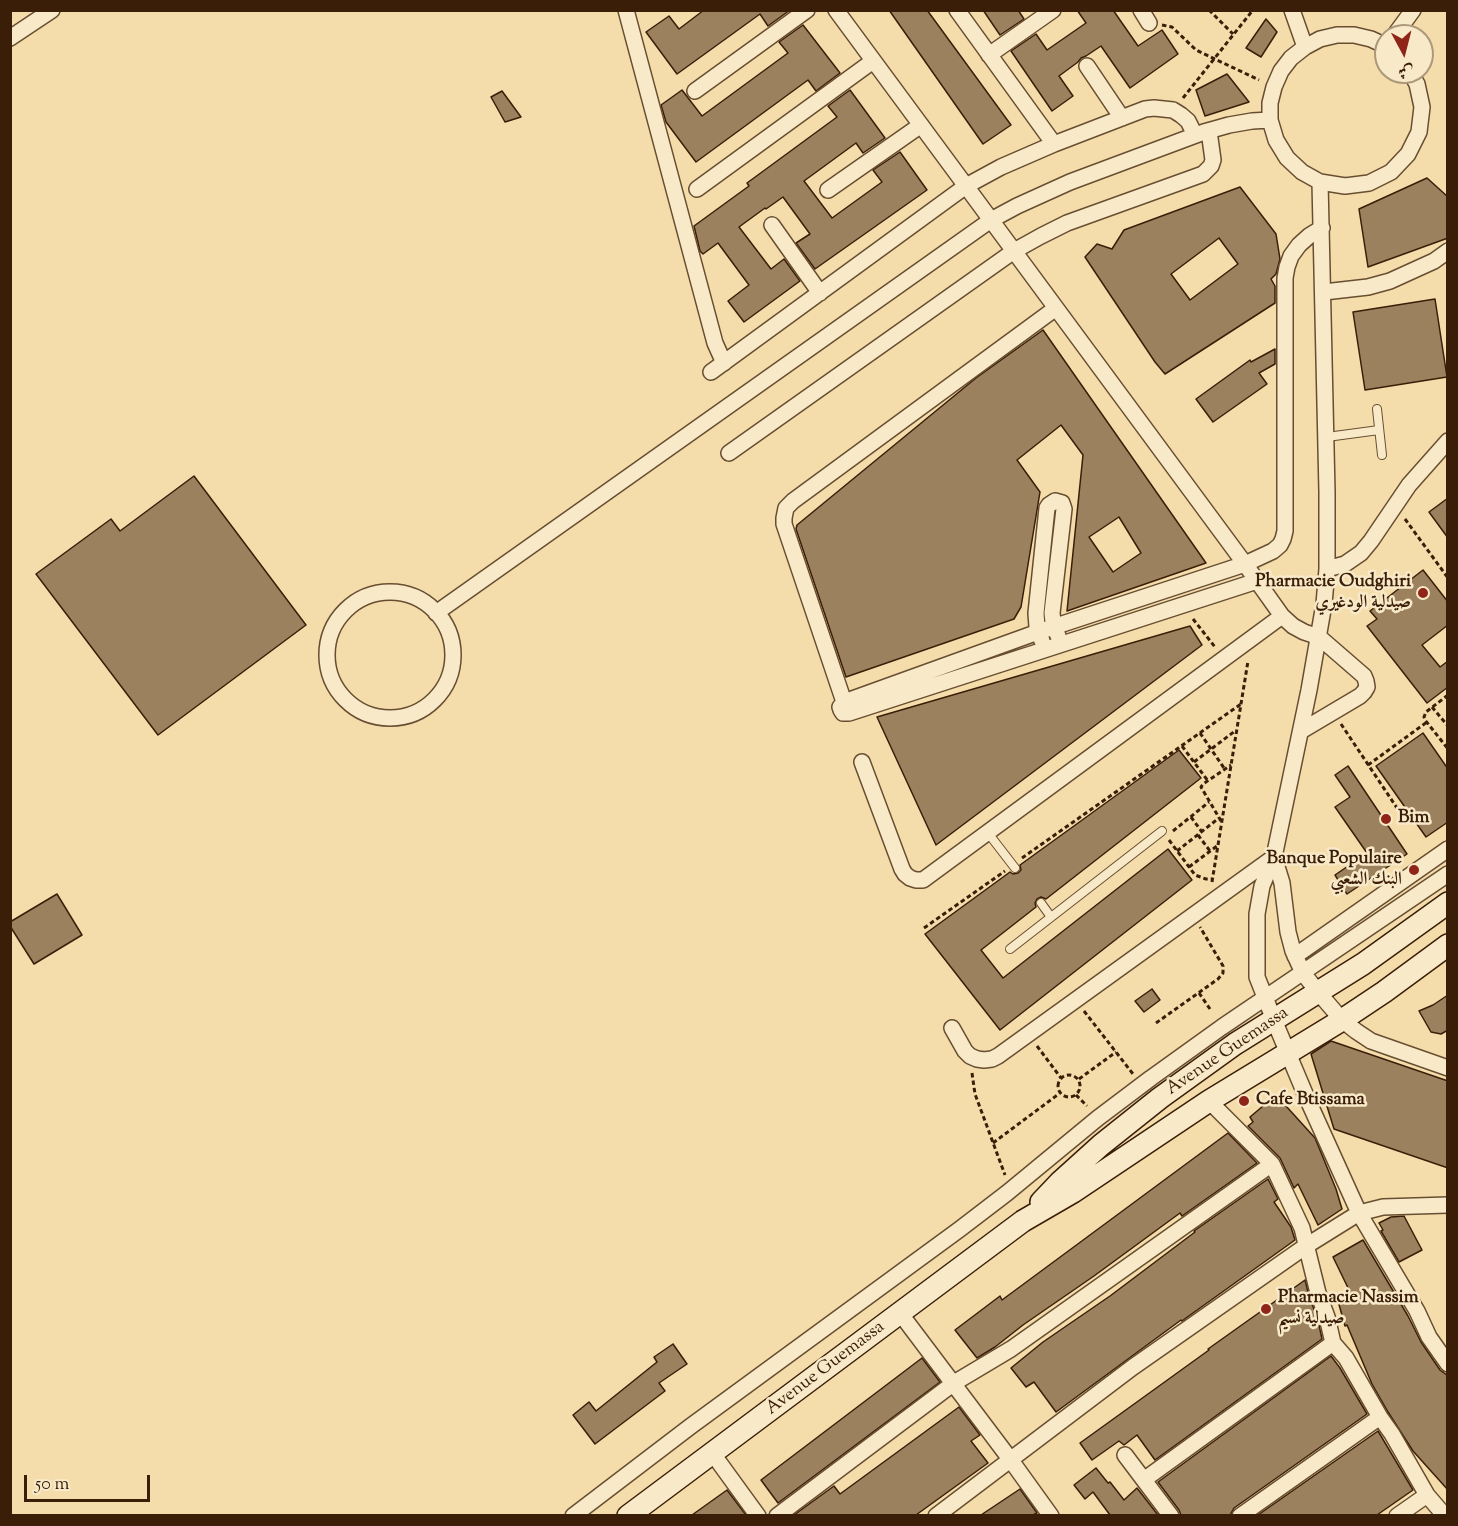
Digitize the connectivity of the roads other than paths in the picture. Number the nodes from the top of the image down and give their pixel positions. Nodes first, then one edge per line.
1 (52, 10) edge
2 (626, 10) edge
3 (807, 10) edge
4 (836, 10) edge
5 (957, 10) edge
6 (1053, 10) edge
7 (1292, 10) edge
8 (1413, 10) edge
9 (1403, 24) edge
10 (10, 38) edge
11 (1374, 40) edge
12 (1305, 47) junction
13 (989, 55) junction
14 (873, 61) junction
15 (1088, 66) dead end
16 (1417, 84) edge
17 (695, 90) dead end
18 (1122, 118) junction
19 (1270, 120) junction
20 (921, 125) junction
21 (1202, 133) junction
22 (1054, 144) junction
23 (1320, 182) junction
24 (966, 186) junction
25 (697, 189) dead end
26 (828, 190) dead end
27 (991, 220) junction
28 (772, 225) dead end
29 (1322, 228) junction
30 (1014, 251) junction
31 (1448, 251) edge
32 (1324, 292) junction
33 (820, 293) junction
34 (1056, 308) junction
35 (1377, 409) dead end
36 (1379, 430) junction
37 (1326, 437) junction
38 (1448, 441) edge
39 (729, 453) dead end
40 (1382, 455) dead end
41 (1245, 564) junction
42 (1327, 569) junction
43 (1257, 581) junction
44 (436, 613) junction
45 (1282, 616) junction
46 (1054, 627) junction
47 (1038, 632) junction
48 (1319, 637) junction
49 (1062, 644) junction
50 (1045, 650) junction
51 (844, 702) junction
52 (1301, 731) junction
53 (862, 762) dead end
54 (1162, 831) dead end
55 (988, 833) junction
56 (1448, 849) edge
57 (1275, 857) junction
58 (1014, 867) road end
59 (1448, 874) edge
60 (1041, 903) dead end
61 (1448, 903) edge
62 (1051, 917) junction
63 (1448, 945) edge
64 (1010, 949) dead end
65 (1295, 956) junction
66 (1303, 974) junction
67 (1318, 992) junction
68 (1265, 999) junction
69 (1274, 1020) junction
70 (1342, 1020) junction
71 (952, 1028) dead end
72 (1288, 1053) junction
73 (1448, 1068) edge
74 (1209, 1101) junction
75 (1272, 1164) junction
76 (1448, 1205) edge
77 (1359, 1213) junction
78 (1023, 1221) junction
79 (1306, 1246) junction
80 (900, 1313) junction
81 (1430, 1336) junction
82 (1448, 1342) edge
83 (1333, 1343) junction
84 (1448, 1364) edge
85 (954, 1383) junction
86 (1380, 1417) junction
87 (713, 1454) junction
88 (1125, 1455) dead end
89 (1011, 1459) junction
90 (1145, 1479) junction
91 (1427, 1495) junction
92 (952, 1511) edge
93 (573, 1515) edge
94 (628, 1515) edge
95 (758, 1515) edge
96 (777, 1515) edge
97 (936, 1515) edge
98 (1051, 1515) edge
99 (1171, 1515) edge
100 (1240, 1515) edge
101 (1397, 1515) edge
102 (1445, 1515) edge

1 - 10 street
2 - 33 street
3 - 17 street
4 - 14 street
5 - 13 street
6 - 13 street
7 - 12 street
8 - 9 street
11 - 12 street
12 - 19 street
13 - 22 street
14 - 20 street
14 - 25 street
15 - 18 street
16 - 23 street
18 - 21 street
18 - 22 street
19 - 21 street
19 - 23 street
20 - 24 street
20 - 26 street
21 - 27 street
21 - 30 street
22 - 24 street
23 - 29 street
24 - 27 street
24 - 33 street
27 - 30 street
27 - 44 street
28 - 33 street
29 - 32 street
29 - 41 street
30 - 34 street
30 - 39 street
31 - 32 street
32 - 37 street
34 - 41 street
34 - 51 street
35 - 36 lane
36 - 37 lane
36 - 40 lane
37 - 42 street
38 - 42 street
41 - 43 street
41 - 46 street
42 - 48 street
43 - 45 street
43 - 49 street
44 - 44 street
45 - 48 street
45 - 55 street
46 - 47 street
46 - 47 street
46 - 49 street
47 - 50 street
47 - 51 street
48 - 52 street
48 - 52 street
49 - 50 street
50 - 51 street
52 - 57 street
53 - 55 street
54 - 62 lane
55 - 58 lane
56 - 65 street
57 - 65 street
57 - 68 street
57 - 71 street
59 - 66 street
60 - 62 lane
61 - 67 main road, Avenue Guemassa
62 - 64 lane
63 - 70 main road, Avenue Guemassa
65 - 66 street
66 - 67 street
66 - 68 street
67 - 69 main road, Avenue Guemassa
67 - 70 street
68 - 69 street
68 - 93 street
69 - 72 street
69 - 78 main road, Avenue Guemassa
70 - 72 main road, Avenue Guemassa
70 - 73 street
72 - 74 main road, Avenue Guemassa
72 - 77 street
74 - 75 street
74 - 78 main road, Avenue Guemassa
75 - 79 street
75 - 85 street
76 - 77 street
77 - 79 street
77 - 81 street
78 - 80 main road, Avenue Guemassa
79 - 83 street
79 - 89 street
80 - 85 street
80 - 87 main road, Avenue Guemassa
81 - 82 street
81 - 84 street
83 - 86 street
83 - 90 street
85 - 89 street
85 - 96 street
86 - 91 street
86 - 100 street
87 - 94 main road, Avenue Guemassa
87 - 95 street
88 - 90 street
89 - 92 street
89 - 98 street
90 - 99 street
91 - 101 street
91 - 102 street
92 - 97 street

